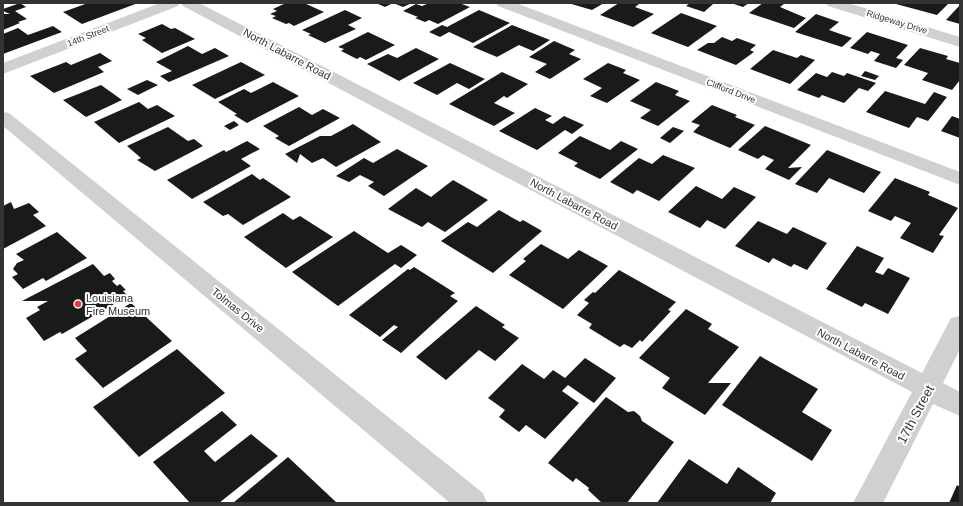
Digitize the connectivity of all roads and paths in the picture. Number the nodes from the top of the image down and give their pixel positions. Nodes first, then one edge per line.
1 (173, 3) edge
2 (188, 3) edge
3 (502, 3) edge
4 (833, 3) edge
5 (960, 42) edge
6 (3, 69) edge
7 (3, 117) edge
8 (960, 179) edge
9 (960, 325) edge
10 (928, 389) junction
11 (960, 405) edge
12 (472, 503) edge
13 (868, 503) edge

1 - 6 street, 14th Street
2 - 10 street, North Labarre Road
3 - 8 street, Clifford Drive
4 - 5 street, Ridgeway Drive
7 - 12 street, Tolmas Drive
9 - 10 street, 17th Street
10 - 11 street, North Labarre Road
10 - 13 street, 17th Street

